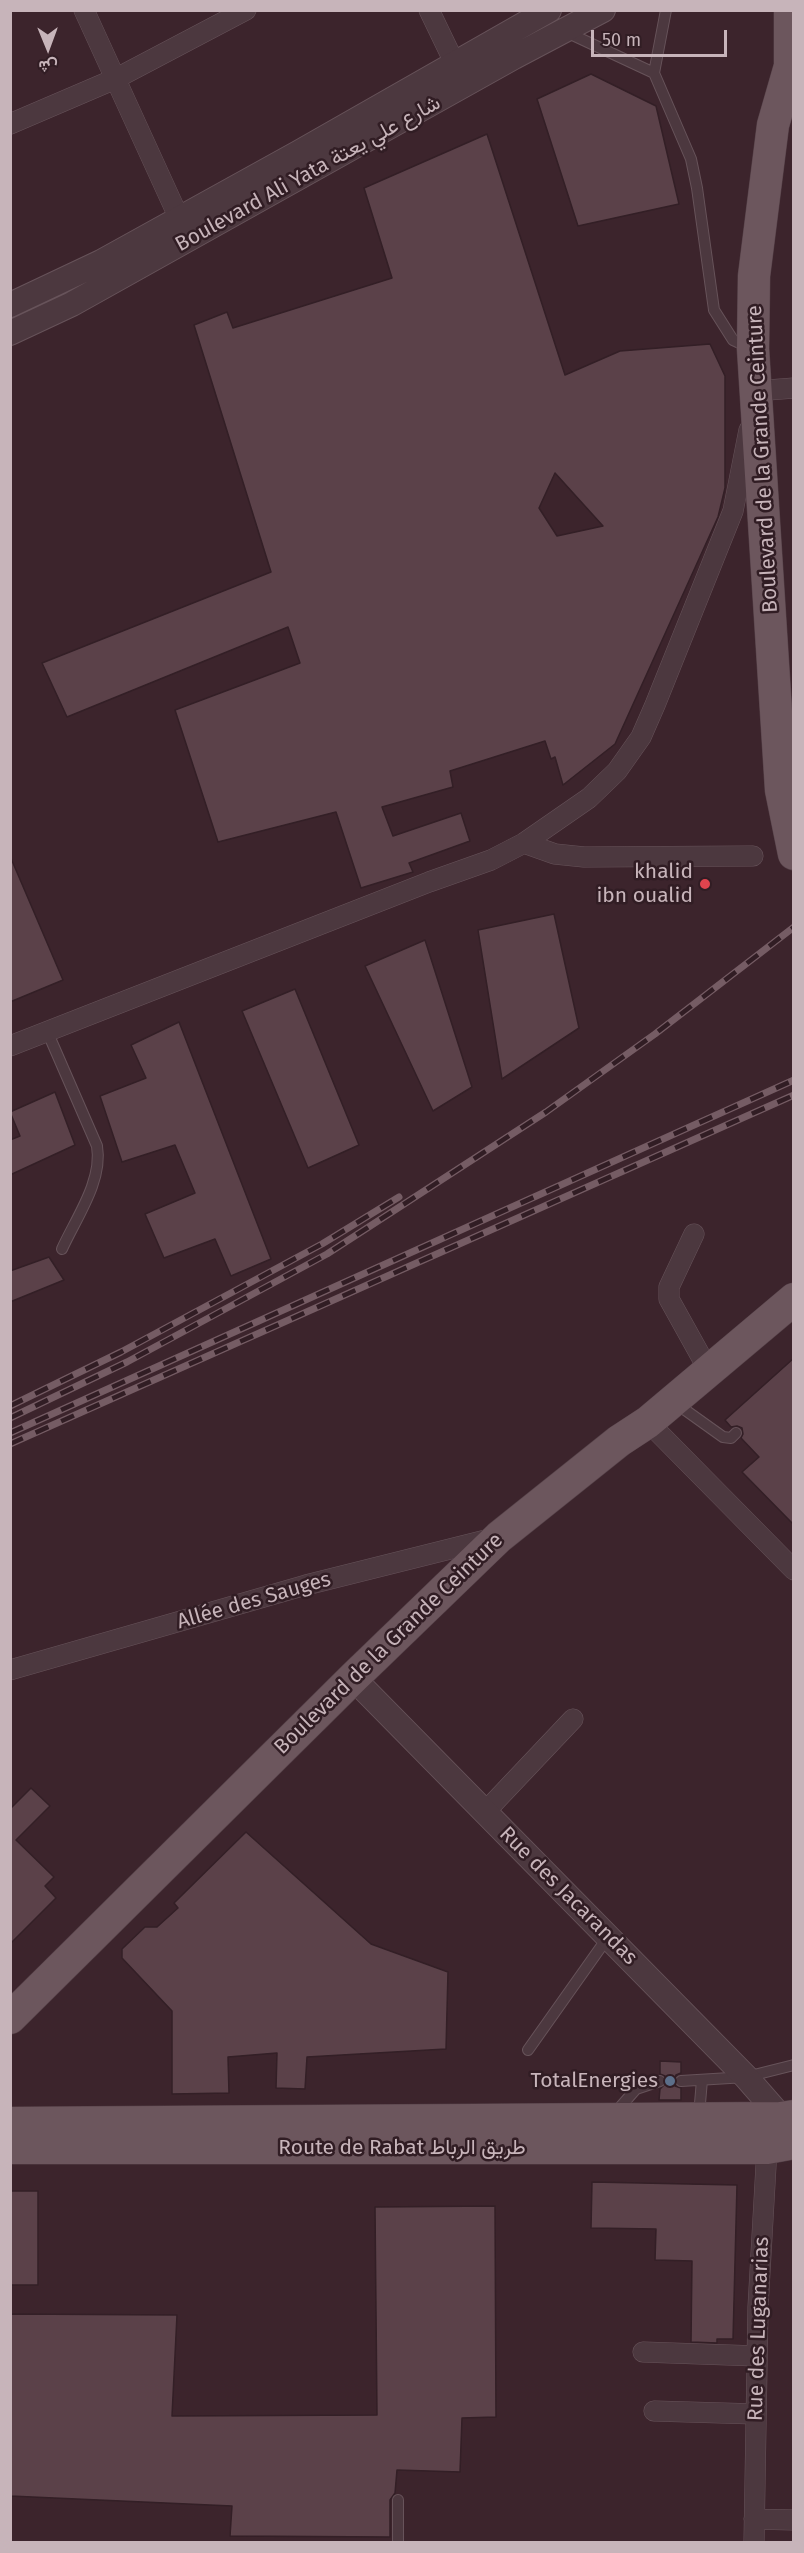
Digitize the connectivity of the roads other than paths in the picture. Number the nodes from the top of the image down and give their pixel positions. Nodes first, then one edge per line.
1 (84, 10) edge
2 (246, 10) edge
3 (429, 10) edge
4 (549, 10) edge
5 (603, 10) edge
6 (666, 10) edge
7 (790, 10) edge
8 (564, 31) junction
9 (455, 64) junction
10 (654, 73) junction
11 (792, 78) edge
12 (115, 79) junction
13 (10, 124) edge
14 (179, 218) junction
15 (10, 305) edge
16 (10, 333) edge
17 (753, 350) junction
18 (794, 388) edge
19 (755, 391) junction
20 (524, 843) junction
21 (794, 854) edge
22 (753, 856) dead end
23 (47, 1031) junction
24 (10, 1046) edge
25 (694, 1234) dead end
26 (62, 1249) dead end
27 (794, 1299) edge
28 (709, 1371) junction
29 (673, 1401) junction
30 (648, 1422) junction
31 (736, 1433) dead end
32 (499, 1537) junction
33 (790, 1563) edge
34 (10, 1670) edge
35 (353, 1678) junction
36 (573, 1719) dead end
37 (485, 1812) junction
38 (608, 1936) junction
39 (10, 2018) edge
40 (528, 2050) dead end
41 (794, 2065) edge
42 (746, 2077) junction
43 (702, 2080) junction
44 (660, 2081) dead end
45 (681, 2081) dead end
46 (699, 2118) junction
47 (610, 2119) junction
48 (10, 2123) edge
49 (786, 2131) edge
50 (10, 2148) edge
51 (643, 2352) dead end
52 (757, 2356) junction
53 (654, 2411) dead end
54 (756, 2414) junction
55 (399, 2500) dead end
56 (754, 2519) junction
57 (794, 2520) edge
58 (398, 2542) edge
59 (754, 2542) edge

1 - 12 street
2 - 12 street
3 - 9 street
4 - 9 street, Boulevard Ali Yata شارع علي يعتة
5 - 8 street, Boulevard Ali Yata شارع علي يعتة
6 - 10 lane
7 - 11 main road, Boulevard de la Grande Ceinture
8 - 10 lane
8 - 16 street, Boulevard Ali Yata شارع علي يعتة
9 - 14 street, Boulevard Ali Yata شارع علي يعتة
10 - 17 lane
11 - 17 main road, Boulevard de la Grande Ceinture
12 - 13 street
12 - 14 street
14 - 15 street, Boulevard Ali Yata شارع علي يعتة
17 - 19 main road, Boulevard de la Grande Ceinture
18 - 19 street
19 - 20 street
19 - 21 main road, Boulevard de la Grande Ceinture
20 - 22 street
20 - 23 street
23 - 24 street
23 - 26 lane
25 - 28 street
27 - 28 main road, Boulevard de la Grande Ceinture
28 - 29 main road, Boulevard de la Grande Ceinture
29 - 30 main road, Boulevard de la Grande Ceinture
29 - 31 lane
30 - 32 main road, Boulevard de la Grande Ceinture
30 - 33 street
32 - 34 street, Allée des Sauges
32 - 35 main road, Boulevard de la Grande Ceinture
35 - 37 street, Rue des Jacarandas
35 - 39 main road, Boulevard de la Grande Ceinture
36 - 37 street
37 - 38 street, Rue des Jacarandas
38 - 40 lane
38 - 42 street, Rue des Jacarandas
41 - 42 lane
42 - 43 lane
42 - 49 street, Rue des Jacarandas
43 - 45 lane
43 - 46 lane
44 - 47 lane
46 - 47 main road, Route de Rabat طريق الرباط
46 - 49 main road, Route de Rabat طريق الرباط
47 - 48 main road, Route de Rabat طريق الرباط
49 - 50 main road, Route de Rabat طريق الرباط
49 - 52 street, Rue des Luganarias
51 - 52 street
52 - 54 street, Rue des Luganarias
53 - 54 street
54 - 56 street, Rue des Luganarias
55 - 58 lane
56 - 57 street
56 - 59 street, Rue des Luganarias

